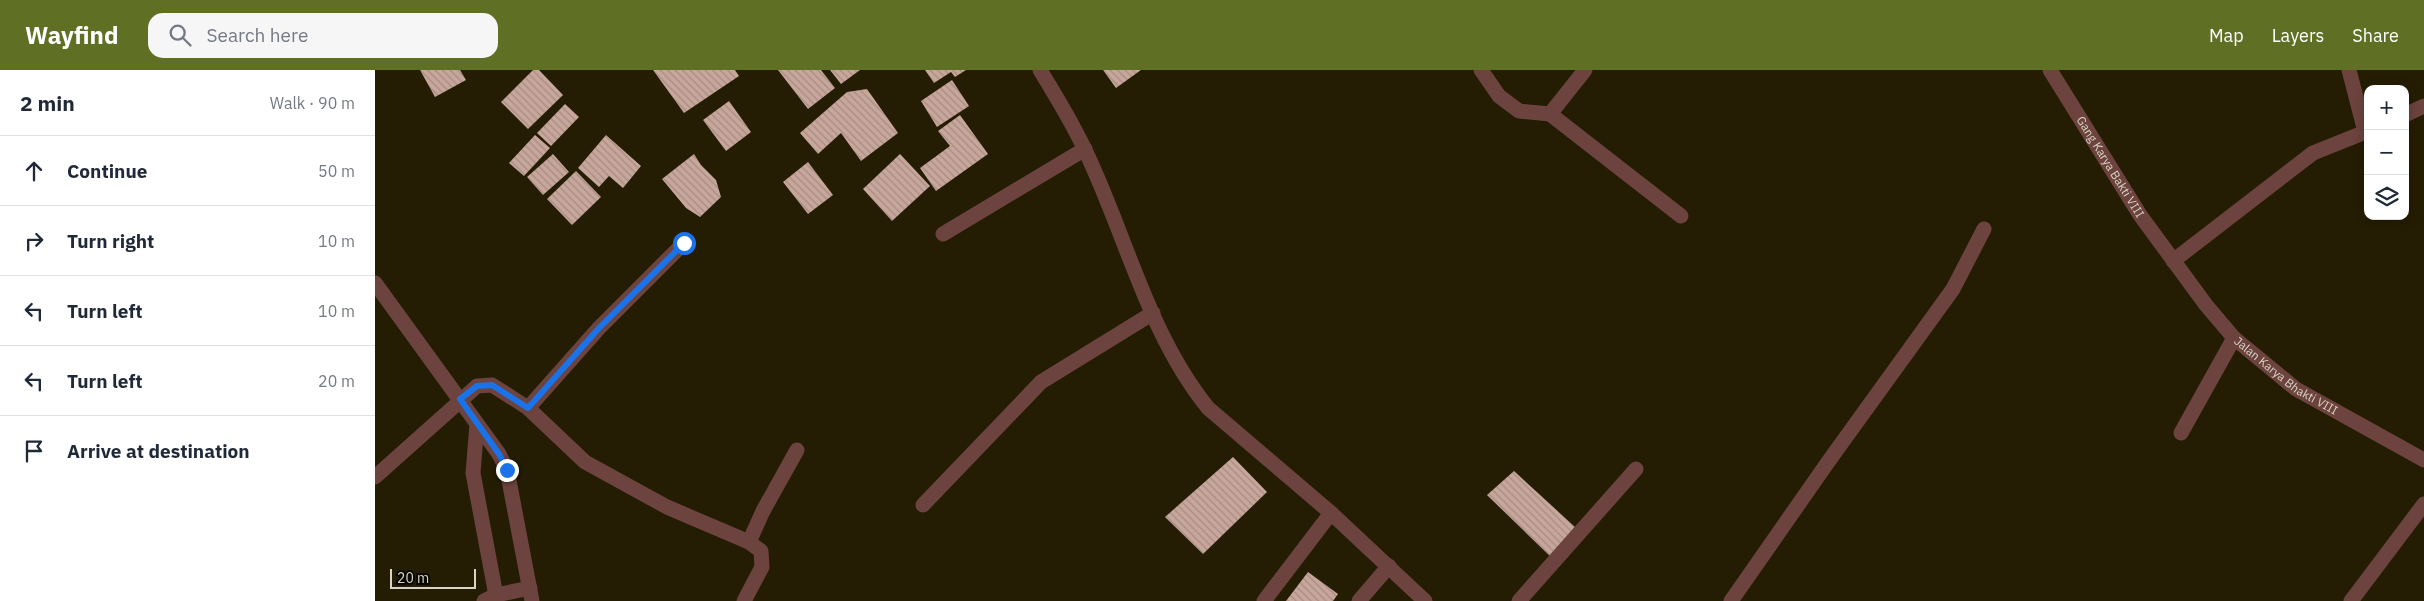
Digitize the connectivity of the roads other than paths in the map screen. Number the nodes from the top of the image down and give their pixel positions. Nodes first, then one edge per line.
1 (1040, 70) edge
2 (1481, 70) edge
3 (1585, 70) edge
4 (2050, 70) edge
5 (2349, 70) edge
6 (2424, 106) edge
7 (2409, 112) edge
8 (1550, 114) junction
9 (2366, 130) edge
10 (2364, 132) edge
11 (1085, 149) junction
12 (1681, 216) dead end
13 (1984, 229) dead end
14 (943, 234) dead end
15 (684, 243) dead end
16 (2173, 261) junction
17 (375, 283) edge
18 (1153, 313) junction
19 (2234, 338) junction
20 (460, 399) junction
21 (528, 408) junction
22 (477, 424) junction
23 (2181, 433) dead end
24 (797, 450) dead end
25 (2424, 460) edge
26 (1636, 469) dead end
27 (375, 477) edge
28 (2424, 504) edge
29 (923, 505) dead end
30 (1331, 513) junction
31 (749, 542) junction
32 (1389, 566) junction
33 (531, 594) edge
34 (493, 599) edge
35 (744, 601) edge
36 (1264, 601) edge
37 (1359, 601) edge
38 (1425, 601) edge
39 (1519, 601) edge
40 (1731, 601) edge
41 (2351, 601) edge

1 - 11 street
2 - 8 street
3 - 8 street
4 - 16 street, Gang Karya Bakti VIII
5 - 9 street
6 - 7 street
8 - 12 street
10 - 16 street
11 - 14 street
11 - 18 street
13 - 40 street
15 - 21 street
16 - 19 street, Jalan Karya Bhakti VIII
17 - 20 street
18 - 29 street
18 - 30 street
19 - 23 street
19 - 25 street, Jalan Karya Bhakti VIII
20 - 21 street
20 - 22 street
20 - 27 street
21 - 31 street
22 - 33 street
22 - 34 street
24 - 31 street
26 - 39 street
28 - 41 street
30 - 32 street
30 - 36 street
31 - 35 street
32 - 37 street
32 - 38 street
33 - 34 street

